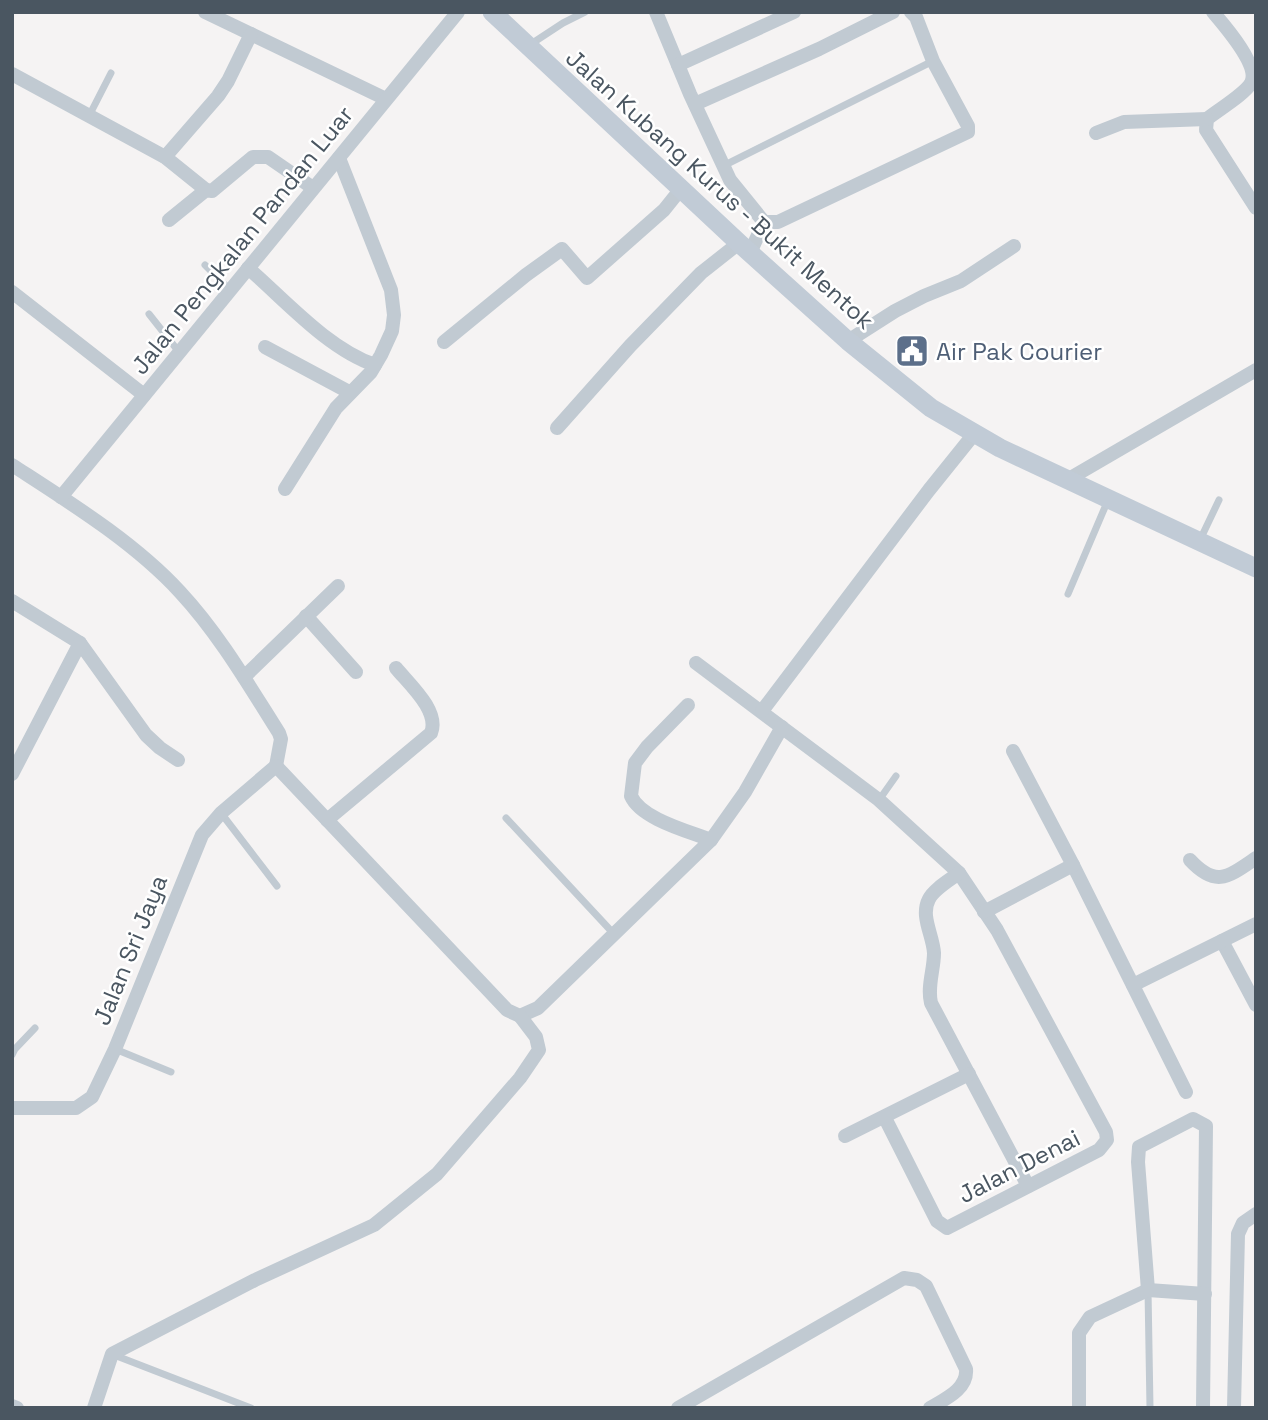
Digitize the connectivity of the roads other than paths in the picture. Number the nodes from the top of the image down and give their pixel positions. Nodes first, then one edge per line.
1 (205, 12) edge
2 (458, 12) edge
3 (492, 12) edge
4 (585, 12) edge
5 (656, 12) edge
6 (794, 12) edge
7 (893, 12) edge
8 (1213, 12) edge
9 (917, 14) edge
10 (251, 34) junction
11 (527, 46) junction
12 (933, 61) junction
13 (678, 65) junction
14 (111, 73) dead end
15 (12, 74) edge
16 (386, 99) junction
17 (695, 104) junction
18 (88, 117) junction
19 (1208, 118) junction
20 (1096, 133) dead end
21 (165, 157) junction
22 (339, 158) junction
23 (723, 167) junction
24 (313, 188) junction
25 (206, 190) junction
26 (680, 190) junction
27 (1256, 208) edge
28 (169, 220) dead end
29 (764, 222) junction
30 (1014, 246) dead end
31 (744, 248) junction
32 (205, 265) dead end
33 (248, 268) junction
34 (230, 290) junction
35 (12, 292) edge
36 (149, 314) dead end
37 (848, 341) junction
38 (444, 342) dead end
39 (265, 347) dead end
40 (179, 352) junction
41 (375, 365) junction
42 (1256, 370) edge
43 (349, 392) junction
44 (144, 395) junction
45 (557, 428) dead end
46 (977, 436) junction
47 (12, 466) edge
48 (1067, 480) junction
49 (285, 489) dead end
50 (61, 496) junction
51 (1108, 499) junction
52 (1219, 500) dead end
53 (1200, 541) junction
54 (1256, 568) edge
55 (338, 586) dead end
56 (1068, 594) dead end
57 (12, 601) edge
58 (306, 616) junction
59 (80, 643) junction
60 (696, 663) dead end
61 (396, 668) dead end
62 (356, 672) dead end
63 (244, 677) junction
64 (688, 705) dead end
65 (762, 711) junction
66 (782, 727) junction
67 (1013, 751) dead end
68 (178, 760) dead end
69 (276, 766) junction
70 (12, 774) edge
71 (896, 776) dead end
72 (878, 800) junction
73 (221, 813) junction
74 (506, 818) dead end
75 (327, 820) junction
76 (710, 840) junction
77 (1256, 858) edge
78 (1190, 860) dead end
79 (1073, 865) junction
80 (959, 873) junction
81 (277, 886) dead end
82 (984, 912) junction
83 (1256, 924) edge
84 (614, 934) junction
85 (1222, 941) junction
86 (1133, 985) junction
87 (1256, 1005) edge
88 (522, 1020) junction
89 (35, 1028) dead end
90 (115, 1049) junction
91 (12, 1055) edge
92 (171, 1072) dead end
93 (969, 1074) junction
94 (1186, 1092) dead end
95 (12, 1108) edge
96 (885, 1118) junction
97 (845, 1136) dead end
98 (1028, 1186) junction
99 (1256, 1214) edge
100 (1148, 1290) junction
101 (1205, 1294) junction
102 (112, 1354) junction
103 (94, 1408) edge
104 (251, 1408) edge
105 (678, 1408) edge
106 (930, 1408) edge
107 (1079, 1408) edge
108 (1150, 1408) edge
109 (1203, 1408) edge
110 (1234, 1408) edge

1 - 10 street
2 - 16 street, Jalan Pengkalan Pandan Luar
3 - 11 main road, Jalan Kubang Kurus - Bukit Mentok
4 - 11 lane
5 - 13 street
6 - 13 street
7 - 17 street
8 - 19 street
9 - 12 street
10 - 16 street
10 - 21 street
11 - 26 main road, Jalan Kubang Kurus - Bukit Mentok
12 - 23 lane
12 - 29 street
13 - 17 street
14 - 18 lane
15 - 18 street
16 - 22 street, Jalan Pengkalan Pandan Luar
17 - 23 street
18 - 21 street
19 - 20 street
19 - 27 street
21 - 25 street
22 - 24 street, Jalan Pengkalan Pandan Luar
22 - 41 street
23 - 29 street
24 - 25 street
24 - 33 street, Jalan Pengkalan Pandan Luar
25 - 28 street
26 - 31 main road, Jalan Kubang Kurus - Bukit Mentok
26 - 38 street
29 - 31 street
30 - 37 street
31 - 37 main road, Jalan Kubang Kurus - Bukit Mentok
31 - 45 street
32 - 34 lane
33 - 34 street, Jalan Pengkalan Pandan Luar
33 - 41 street
34 - 40 street, Jalan Pengkalan Pandan Luar
35 - 44 street
36 - 40 lane
37 - 46 main road, Jalan Kubang Kurus - Bukit Mentok
39 - 43 street
40 - 44 street, Jalan Pengkalan Pandan Luar
41 - 43 street
42 - 48 street
43 - 49 street
44 - 50 street, Jalan Pengkalan Pandan Luar
46 - 48 main road, Jalan Kubang Kurus - Bukit Mentok
46 - 65 street
47 - 50 street
48 - 51 main road, Jalan Kubang Kurus - Bukit Mentok
50 - 63 street
51 - 53 main road, Jalan Kubang Kurus - Bukit Mentok
51 - 56 lane
52 - 53 lane
53 - 54 main road, Jalan Kubang Kurus - Bukit Mentok
55 - 58 street
57 - 59 street
58 - 62 street
58 - 63 street
59 - 68 street
59 - 70 street
60 - 65 street
61 - 75 street
63 - 69 street
64 - 76 street
65 - 66 street
66 - 72 street
66 - 76 street
67 - 79 street
69 - 73 street, Jalan Sri Jaya
69 - 75 street
71 - 72 lane
72 - 80 street
73 - 81 lane
73 - 90 street, Jalan Sri Jaya
74 - 84 lane
75 - 88 street
76 - 84 street
77 - 78 street
79 - 82 street
79 - 86 street
80 - 82 street
80 - 93 street
82 - 98 street, Jalan Denai
83 - 85 street
84 - 88 street
85 - 86 street
85 - 87 street
86 - 94 street
88 - 102 street
89 - 91 lane
90 - 92 lane
90 - 95 street, Jalan Sri Jaya
93 - 96 street
93 - 98 street
96 - 97 street
96 - 98 street, Jalan Denai
99 - 110 street
100 - 101 street
100 - 101 street
100 - 107 street
100 - 108 lane
101 - 109 street
102 - 103 street
102 - 104 lane
105 - 106 street

